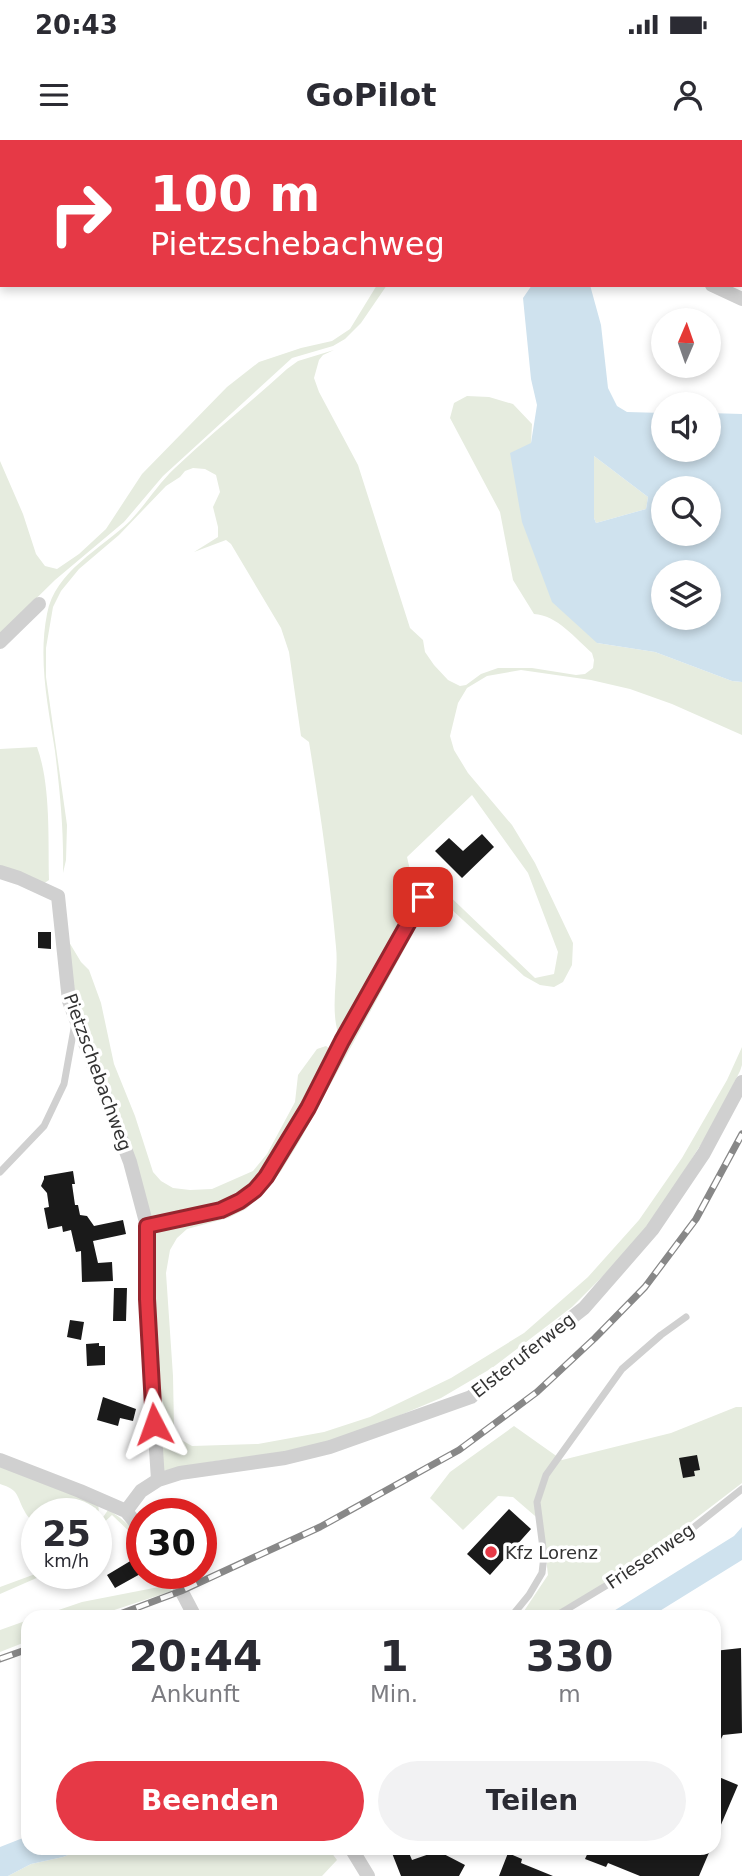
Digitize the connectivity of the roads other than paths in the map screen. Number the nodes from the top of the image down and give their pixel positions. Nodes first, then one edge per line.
1 (716, 287) edge
2 (742, 299) edge
3 (39, 604) dead end
4 (0, 642) edge
5 (0, 872) edge
6 (423, 897) dead end
7 (76, 1019) junction
8 (742, 1082) edge
9 (0, 1172) edge
10 (147, 1226) junction
11 (686, 1317) dead end
12 (0, 1460) edge
13 (158, 1480) junction
14 (742, 1489) edge
15 (136, 1498) edge
16 (126, 1511) edge
17 (180, 1589) edge
18 (191, 1610) edge
19 (517, 1610) edge
20 (566, 1610) edge
21 (355, 1855) edge
22 (368, 1876) edge

1 - 2 street
3 - 4 street
5 - 7 street, Pietzschebachweg
6 - 10 lane
7 - 9 lane
7 - 10 street, Pietzschebachweg
8 - 13 street, Elsteruferweg
10 - 13 street, Pietzschebachweg
11 - 19 lane
12 - 16 street
13 - 15 street, Elsteruferweg
14 - 20 lane, Friesenweg
17 - 18 street
21 - 22 street

